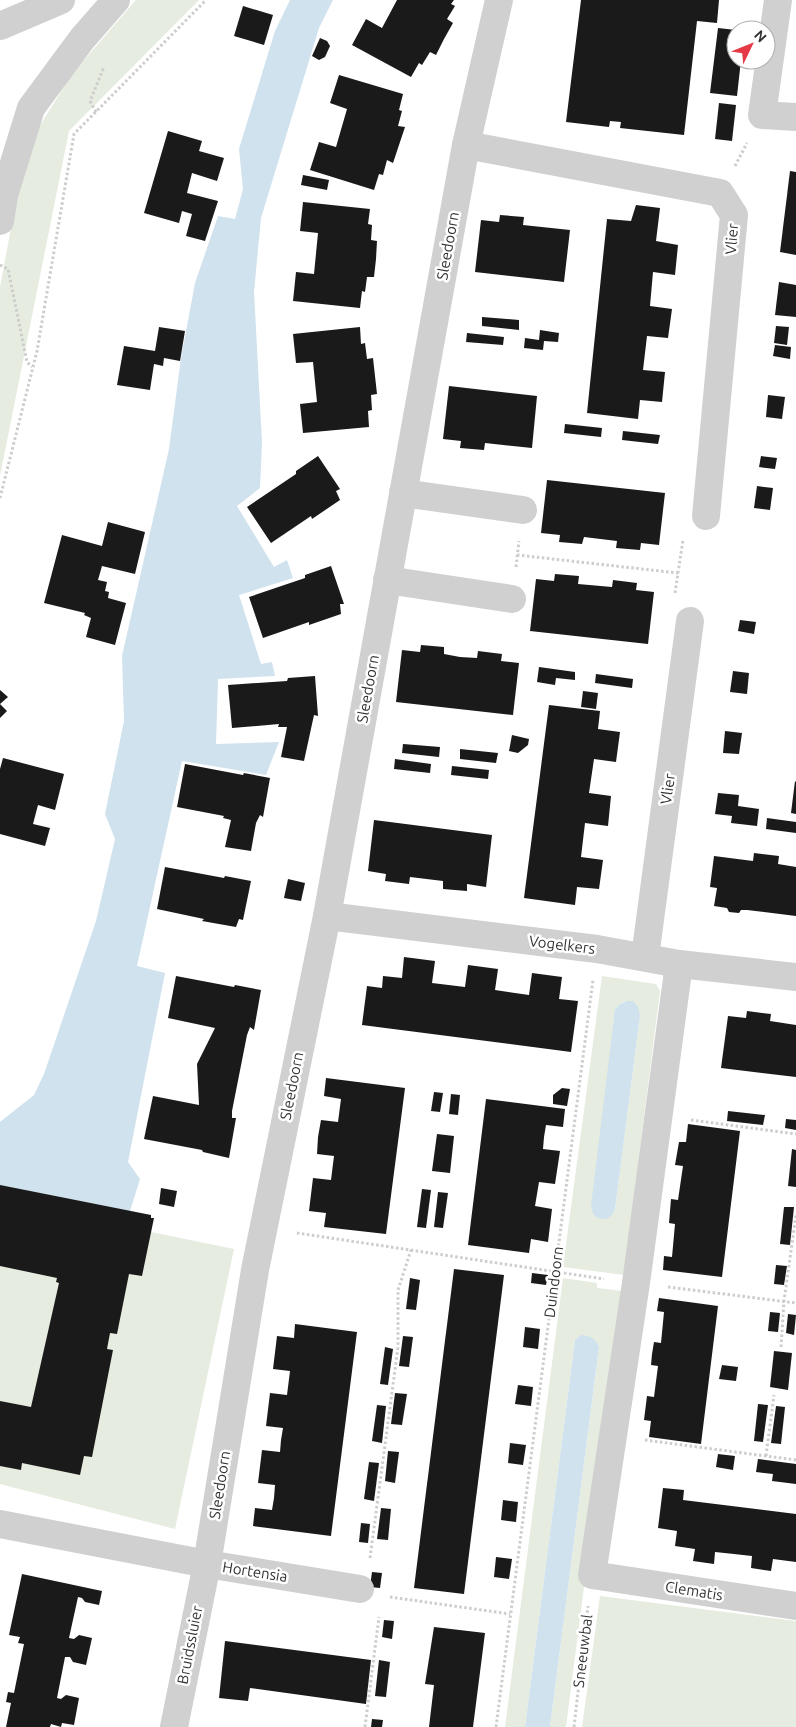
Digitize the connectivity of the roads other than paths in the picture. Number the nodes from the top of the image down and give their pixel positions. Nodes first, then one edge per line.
1 (61, 0) edge
2 (116, 0) edge
3 (499, 0) edge
4 (778, 0) edge
5 (0, 26) edge
6 (796, 117) edge
7 (466, 145) junction
8 (0, 221) edge
9 (403, 493) junction
10 (523, 510) road end
11 (706, 516) road end
12 (388, 580) junction
13 (512, 599) road end
14 (690, 621) road end
15 (327, 916) junction
16 (645, 957) junction
17 (679, 964) junction
18 (796, 976) edge
19 (0, 1524) edge
20 (207, 1564) junction
21 (371, 1593) road end
22 (796, 1606) edge
23 (174, 1727) edge

1 - 5 street
2 - 8 street
3 - 7 street, Sleedoorn
4 - 6 street
7 - 9 street, Sleedoorn
7 - 11 street, Vlier
9 - 10 street
9 - 12 street, Sleedoorn
12 - 13 street
12 - 15 street, Sleedoorn
14 - 16 street, Vlier
15 - 16 street, Vogelkers
15 - 20 street, Sleedoorn
16 - 17 street, Vogelkers
17 - 18 street, Vogelkers
17 - 22 street, Clematis
19 - 20 street, Hortensia
20 - 21 street, Hortensia
20 - 23 street, Bruidssluier

